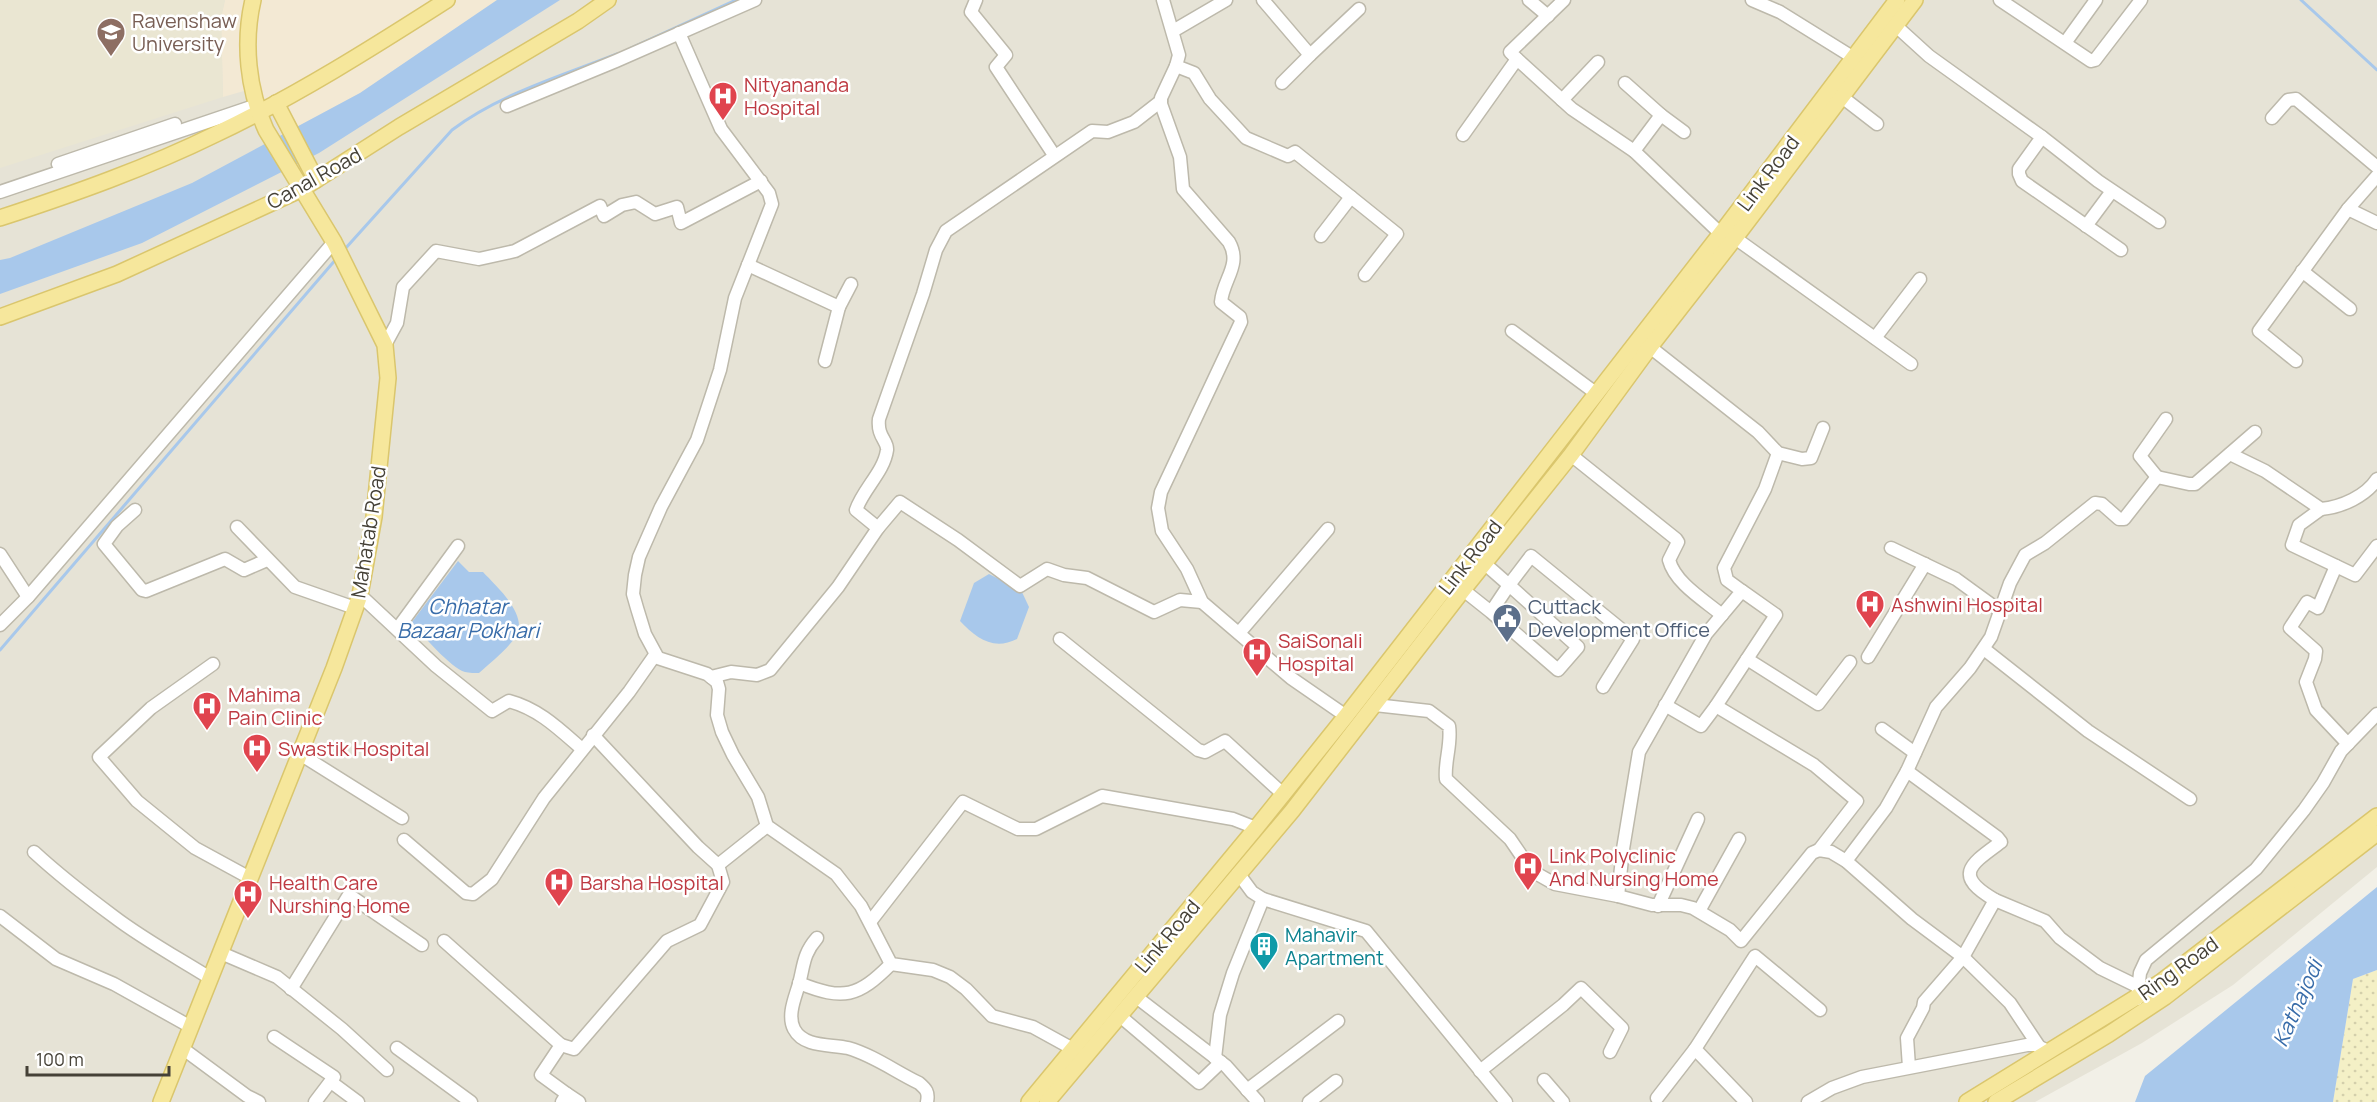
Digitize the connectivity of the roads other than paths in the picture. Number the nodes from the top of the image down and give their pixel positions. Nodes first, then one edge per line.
1 (253, 0) edge
2 (447, 0) edge
3 (608, 0) edge
4 (755, 0) edge
5 (976, 0) edge
6 (1163, 0) edge
7 (1226, 0) edge
8 (1263, 0) edge
9 (1529, 0) edge
10 (1564, 0) edge
11 (1752, 0) edge
12 (1897, 0) edge
13 (1915, 0) edge
14 (2000, 0) edge
15 (2096, 0) edge
16 (2141, 0) edge
17 (1359, 9) dead end
18 (1548, 16) junction
19 (1896, 26) junction
20 (1173, 31) junction
21 (679, 33) junction
22 (2065, 43) junction
23 (1310, 55) junction
24 (1854, 58) junction
25 (1517, 59) junction
26 (1598, 62) dead end
27 (1176, 66) junction
28 (1282, 83) dead end
29 (1625, 83) dead end
30 (1842, 97) junction
31 (1562, 100) junction
32 (1161, 101) junction
33 (276, 103) junction
34 (257, 105) junction
35 (507, 106) dead end
36 (1661, 115) junction
37 (2272, 118) dead end
38 (1877, 124) dead end
39 (1684, 132) dead end
40 (1463, 135) dead end
41 (2042, 137) junction
42 (1634, 151) junction
43 (1054, 155) junction
44 (2377, 167) edge
45 (2377, 176) edge
46 (316, 180) junction
47 (760, 181) junction
48 (0, 184) edge
49 (300, 185) junction
50 (2112, 191) junction
51 (0, 192) edge
52 (1351, 197) junction
53 (2349, 209) junction
54 (0, 218) edge
55 (2159, 222) dead end
56 (2377, 223) edge
57 (2086, 226) junction
58 (1321, 236) dead end
59 (1728, 236) junction
60 (337, 250) junction
61 (2121, 250) dead end
62 (748, 265) junction
63 (2302, 271) junction
64 (1365, 275) dead end
65 (1920, 279) dead end
66 (851, 284) dead end
67 (839, 307) junction
68 (2350, 309) dead end
69 (0, 317) edge
70 (1512, 331) dead end
71 (1875, 338) junction
72 (385, 345) junction
73 (1650, 347) junction
74 (825, 361) dead end
75 (2296, 361) dead end
76 (1911, 364) dead end
77 (1597, 394) junction
78 (2166, 418) dead end
79 (1823, 428) dead end
80 (2255, 432) dead end
81 (1778, 453) junction
82 (2230, 454) junction
83 (1571, 455) junction
84 (2157, 477) junction
85 (2377, 479) edge
86 (2373, 492) edge
87 (103, 509) junction
88 (2321, 509) junction
89 (135, 510) dead end
90 (117, 526) junction
91 (237, 527) dead end
92 (878, 528) junction
93 (1328, 529) dead end
94 (458, 546) dead end
95 (2377, 546) edge
96 (1891, 548) dead end
97 (0, 554) edge
98 (267, 560) junction
99 (1484, 563) junction
100 (1925, 564) junction
101 (2337, 566) junction
102 (1509, 585) junction
103 (1457, 586) junction
104 (1742, 591) junction
105 (28, 597) junction
106 (358, 601) junction
107 (1202, 602) junction
108 (2000, 611) junction
109 (1491, 612) junction
110 (1722, 615) junction
111 (0, 625) edge
112 (398, 628) junction
113 (1239, 633) junction
114 (1060, 639) dead end
115 (1984, 649) junction
116 (655, 655) junction
117 (1868, 657) dead end
118 (1747, 659) junction
119 (1850, 662) dead end
120 (213, 664) dead end
121 (711, 677) junction
122 (1603, 687) dead end
123 (1375, 705) junction
124 (1665, 705) junction
125 (1716, 706) junction
126 (1346, 717) junction
127 (2376, 719) edge
128 (1882, 729) dead end
129 (593, 735) junction
130 (2348, 744) junction
131 (582, 749) junction
132 (1915, 753) junction
133 (300, 754) junction
134 (1907, 771) junction
135 (1284, 795) junction
136 (2190, 799) dead end
137 (2377, 816) edge
138 (402, 818) dead end
139 (1698, 819) dead end
140 (767, 826) junction
141 (1257, 828) junction
142 (2377, 833) edge
143 (1740, 839) dead end
144 (404, 840) dead end
145 (1819, 850) junction
146 (34, 852) dead end
147 (1846, 861) junction
148 (1240, 863) junction
149 (718, 865) junction
150 (250, 878) junction
151 (1618, 896) junction
152 (1263, 898) junction
153 (1995, 900) junction
154 (1658, 906) junction
155 (1699, 911) junction
156 (0, 916) edge
157 (870, 922) junction
158 (818, 938) dead end
159 (444, 941) dead end
160 (1741, 941) junction
161 (422, 945) dead end
162 (221, 953) junction
163 (1755, 956) junction
164 (1963, 957) junction
165 (891, 964) junction
166 (210, 978) junction
167 (799, 982) junction
168 (291, 989) junction
169 (2138, 993) junction
170 (1135, 996) junction
171 (1820, 1010) dead end
172 (1120, 1016) junction
173 (1338, 1021) dead end
174 (191, 1027) junction
175 (274, 1037) dead end
176 (561, 1045) junction
177 (182, 1048) junction
178 (397, 1048) dead end
179 (1695, 1048) junction
180 (1073, 1049) junction
181 (1610, 1052) dead end
182 (2050, 1054) junction
183 (1218, 1060) junction
184 (1909, 1067) junction
185 (387, 1070) dead end
186 (1480, 1071) junction
187 (1544, 1080) dead end
188 (1336, 1081) dead end
189 (331, 1082) junction
190 (1248, 1090) junction
191 (565, 1098) edge
192 (1657, 1098) dead end
193 (161, 1102) edge
194 (259, 1102) edge
195 (315, 1102) edge
196 (358, 1102) edge
197 (471, 1102) edge
198 (579, 1102) edge
199 (927, 1102) edge
200 (1029, 1102) edge
201 (1047, 1102) edge
202 (1258, 1102) edge
203 (1309, 1102) edge
204 (1506, 1102) edge
205 (1563, 1102) edge
206 (1746, 1102) edge
207 (1808, 1102) edge
208 (1967, 1102) edge
209 (1996, 1102) edge

1 - 34 main road, Mahatab Road
2 - 33 main road
3 - 46 main road, Canal Road
4 - 21 street
5 - 43 street
6 - 20 street
7 - 20 street
8 - 23 street
9 - 18 street
10 - 18 street
11 - 24 street
12 - 24 main road, Link Road
13 - 19 main road, Link Road
14 - 22 street
15 - 22 street
16 - 22 street
17 - 23 street
18 - 25 street
19 - 30 main road, Link Road
19 - 41 street
20 - 27 street
21 - 35 street
21 - 47 street
23 - 28 street
24 - 59 main road, Link Road
25 - 31 street
25 - 40 street
26 - 31 street
27 - 32 street
27 - 52 street
29 - 36 street
30 - 38 street
30 - 59 main road, Link Road
31 - 42 street
32 - 43 street
32 - 107 street
33 - 34 main road
33 - 46 main road
34 - 48 street
34 - 49 main road, Mahatab Road
34 - 51 street
34 - 54 main road
36 - 39 street
36 - 42 street
37 - 44 street
41 - 50 street
41 - 57 street
42 - 59 street
43 - 92 street
45 - 53 street
46 - 49 main road, Canal Road
47 - 62 street
47 - 72 street
49 - 60 main road, Mahatab Road
49 - 69 main road, Canal Road
50 - 55 street
50 - 57 street
52 - 58 street
52 - 64 street
53 - 56 street
53 - 63 street
57 - 61 street
59 - 71 street
59 - 73 main road, Link Road
59 - 77 main road, Link Road
60 - 72 main road, Mahatab Road
60 - 87 street
62 - 67 street
62 - 116 street
63 - 68 street
63 - 75 street
65 - 71 street
66 - 67 street
67 - 74 street
70 - 77 street
71 - 76 street
72 - 106 main road, Mahatab Road
73 - 81 street
73 - 83 main road, Link Road
77 - 103 main road, Link Road
78 - 84 street
79 - 81 street
80 - 82 street
81 - 104 street
82 - 84 street
82 - 88 street
83 - 99 main road, Link Road
83 - 110 street
84 - 108 street
85 - 86 street
86 - 88 street
87 - 90 street
87 - 105 street
88 - 101 street
89 - 90 street
90 - 98 street
91 - 98 street
92 - 107 street
92 - 121 street
93 - 113 street
94 - 112 street
95 - 101 street
96 - 100 street
97 - 105 street
98 - 106 street
99 - 102 street
99 - 103 main road, Link Road
100 - 108 street
100 - 117 street
101 - 130 street
102 - 109 street
102 - 109 street
102 - 122 street
103 - 109 street
103 - 123 main road, Link Road
103 - 126 main road, Link Road
104 - 110 street
104 - 118 street
105 - 111 street
106 - 112 street
106 - 133 main road, Mahatab Road
107 - 113 street
108 - 115 street
110 - 124 street
112 - 131 street
113 - 126 street
114 - 135 street
115 - 132 street
115 - 136 street
116 - 121 street
116 - 129 street
118 - 119 street
118 - 125 street
120 - 150 street
121 - 140 street
123 - 148 main road, Link Road
123 - 151 street
124 - 125 street
124 - 151 street
125 - 145 street
126 - 135 main road, Link Road
127 - 130 street
128 - 132 street
129 - 131 street
129 - 149 street
130 - 169 street
131 - 144 street
132 - 134 street
133 - 138 street
133 - 150 main road, Mahatab Road
134 - 147 street
134 - 153 street
135 - 141 main road, Link Road
137 - 169 main road, Ring Road
139 - 154 street
140 - 149 street
140 - 157 street
141 - 148 main road, Link Road
141 - 157 street
142 - 182 main road, Ring Road
143 - 155 street
145 - 147 street
145 - 160 street
146 - 166 street
147 - 164 street
148 - 152 street
148 - 170 main road, Link Road
148 - 180 main road, Link Road
149 - 176 street
150 - 162 main road, Mahatab Road
151 - 154 street
152 - 183 street
152 - 186 street
153 - 164 street
153 - 169 street
154 - 155 street
155 - 160 street
156 - 174 street
157 - 165 street
158 - 167 street
159 - 176 street
160 - 163 street
161 - 168 street
162 - 166 main road, Mahatab Road
162 - 168 street
163 - 171 street
163 - 179 street
164 - 182 street
164 - 184 street
165 - 167 street
165 - 180 street
166 - 174 main road, Mahatab Road
167 - 199 street
168 - 185 street
169 - 182 main road, Ring Road
170 - 172 main road, Link Road
170 - 183 street
172 - 183 street
172 - 201 main road, Link Road
173 - 190 street
174 - 177 main road, Mahatab Road
175 - 189 street
176 - 191 street
177 - 193 main road, Mahatab Road
177 - 194 street
178 - 197 street
179 - 192 street
179 - 206 street
180 - 200 main road, Link Road
181 - 186 street
182 - 184 street
182 - 208 main road, Ring Road
182 - 209 main road, Ring Road
183 - 190 street
184 - 207 street
186 - 204 street
187 - 205 street
188 - 203 street
189 - 195 street
189 - 196 street
190 - 202 street
191 - 198 street

